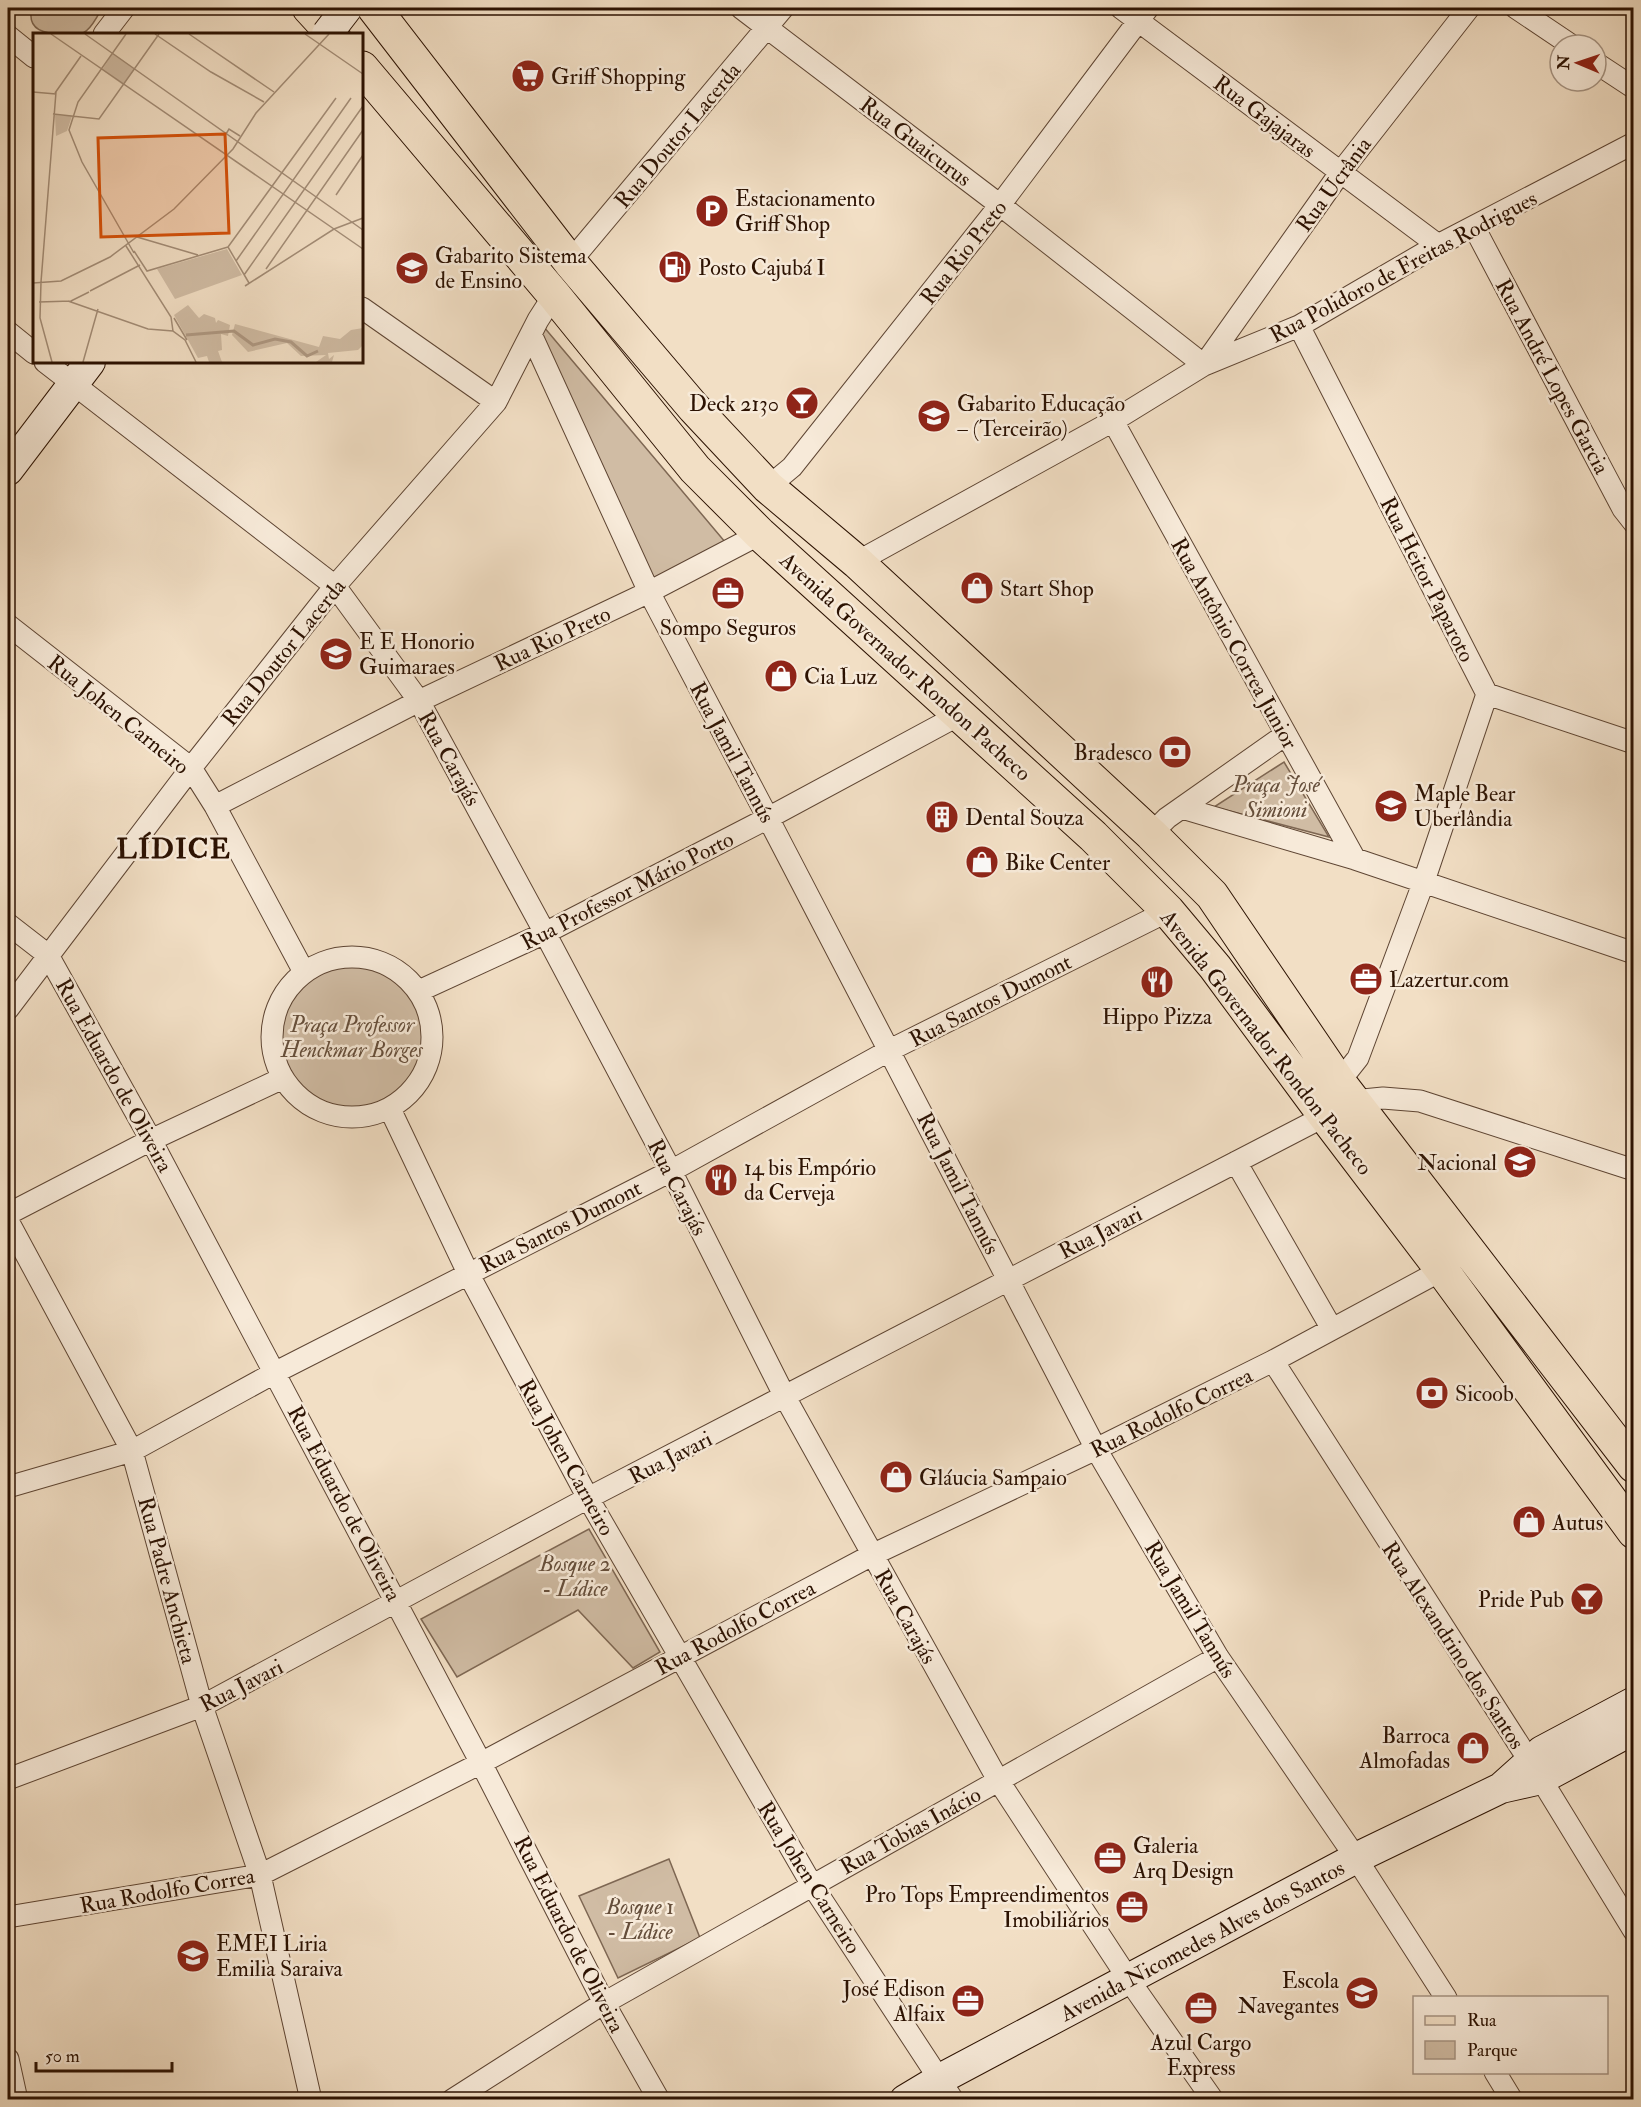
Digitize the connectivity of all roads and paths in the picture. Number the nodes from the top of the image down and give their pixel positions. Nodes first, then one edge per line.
1 (124, 8) edge
2 (309, 8) edge
3 (347, 8) edge
4 (374, 8) edge
5 (741, 8) edge
6 (783, 8) edge
7 (1121, 8) edge
8 (1468, 8) edge
9 (1516, 8) edge
10 (1143, 14) edge
11 (768, 27) junction
12 (105, 33) edge
13 (328, 33) edge
14 (332, 33) edge
15 (1553, 33) edge
16 (8, 36) edge
17 (33, 56) edge
18 (363, 69) edge
19 (1608, 71) edge
20 (1634, 88) edge
21 (1634, 143) edge
22 (1340, 173) junction
23 (1000, 205) junction
24 (1474, 227) junction
25 (1438, 245) junction
26 (570, 262) junction
27 (554, 295) junction
28 (363, 309) edge
29 (1299, 326) junction
30 (8, 332) edge
31 (531, 334) junction
32 (33, 352) edge
33 (48, 363) edge
34 (1204, 365) junction
35 (82, 373) edge
36 (496, 402) junction
37 (1113, 421) junction
38 (8, 470) edge
39 (768, 487) junction
40 (1634, 523) edge
41 (760, 534) junction
42 (857, 562) junction
43 (335, 586) junction
44 (649, 592) junction
45 (8, 625) edge
46 (1487, 694) junction
47 (418, 700) junction
48 (959, 715) junction
49 (1285, 735) junction
50 (1634, 743) edge
51 (191, 768) junction
52 (215, 806) junction
53 (1182, 808) junction
54 (768, 818) junction
55 (1151, 834) junction
56 (1355, 859) junction
57 (1424, 881) junction
58 (1168, 911) junction
59 (8, 924) edge
60 (545, 933) junction
61 (1634, 953) edge
62 (48, 955) junction
63 (304, 972) junction
64 (419, 991) junction
65 (8, 1009) edge
66 (890, 1050) junction
67 (283, 1078) junction
68 (1346, 1091) junction
69 (390, 1108) junction
70 (1324, 1116) junction
71 (151, 1140) junction
72 (1236, 1162) junction
73 (1634, 1170) edge
74 (670, 1171) junction
75 (8, 1214) edge
76 (8, 1221) edge
77 (1442, 1270) junction
78 (468, 1273) junction
79 (1008, 1279) junction
80 (1332, 1329) junction
81 (1273, 1361) junction
82 (276, 1372) junction
83 (785, 1397) junction
84 (1096, 1449) junction
85 (132, 1451) junction
86 (1634, 1466) edge
87 (8, 1487) edge
88 (588, 1498) junction
89 (1634, 1532) edge
90 (872, 1555) junction
91 (397, 1603) junction
92 (680, 1656) junction
93 (1218, 1657) junction
94 (1634, 1702) edge
95 (202, 1706) junction
96 (1634, 1729) edge
97 (481, 1763) junction
98 (1542, 1766) junction
99 (8, 1779) edge
100 (998, 1780) junction
101 (1356, 1858) junction
102 (260, 1875) junction
103 (812, 1885) junction
104 (8, 1917) edge
105 (1634, 1931) edge
106 (1130, 1980) junction
107 (1445, 1996) edge
108 (603, 2003) junction
109 (8, 2059) edge
110 (1496, 2074) edge
111 (947, 2089) edge
112 (17, 2100) edge
113 (311, 2100) edge
114 (452, 2100) edge
115 (659, 2100) edge
116 (906, 2100) edge
117 (1213, 2100) edge
118 (1512, 2100) edge

1 - 12 street
2 - 14 main road
3 - 13 street, bridge
4 - 26 main road, Avenida Governador Rondon Pacheco
5 - 11 street, Rua Guaicurus
6 - 11 street, Rua Doutor Lacerda
7 - 10 street, Rua Gajajaras
8 - 22 street, Rua Ucrânia
9 - 15 street
10 - 22 street, Rua Gajajaras
10 - 23 street, Rua Rio Preto
11 - 23 street, Rua Guaicurus
11 - 26 street, Rua Doutor Lacerda
16 - 17 street
18 - 27 main road, Avenida Governador Rondon Pacheco
19 - 20 street
21 - 24 street, Rua Polidoro de Freitas Rodrigues
22 - 25 street, Rua Gajajaras
22 - 34 street, Rua Ucrânia
23 - 34 street, Rua Guaicurus
23 - 39 street, Rua Rio Preto
24 - 25 street, Rua Polidoro de Freitas Rodrigues
24 - 40 street, Rua André Lopes Garcia
25 - 29 street, Rua Polidoro de Freitas Rodrigues
26 - 39 main road, Avenida Governador Rondon Pacheco
27 - 31 street, Rua Doutor Lacerda
27 - 41 main road, Avenida Governador Rondon Pacheco
28 - 36 street
29 - 34 street, Rua Polidoro de Freitas Rodrigues
29 - 46 street, Rua Heitor Paparoto
30 - 32 street
31 - 36 street, Rua Doutor Lacerda
31 - 44 street, Rua Jamil Tannús
33 - 35 street, Rua Carajás
34 - 37 street, Rua Polidoro de Freitas Rodrigues
35 - 38 street
35 - 43 street, Rua Carajás
36 - 43 street, Rua Doutor Lacerda
37 - 42 street, Rua Polidoro de Freitas Rodrigues
37 - 49 street, Rua Antônio Correa Junior
39 - 42 main road, Avenida Governador Rondon Pacheco
41 - 44 street, Rua Rio Preto
41 - 48 main road, Avenida Governador Rondon Pacheco
42 - 55 main road, Avenida Governador Rondon Pacheco
43 - 47 street, Rua Carajás
43 - 51 street, Rua Doutor Lacerda
44 - 47 street, Rua Rio Preto
44 - 54 street, Rua Jamil Tannús
45 - 51 street, Rua Johen Carneiro
46 - 50 street
46 - 57 street
47 - 52 street, Rua Rio Preto
47 - 60 street, Rua Carajás
48 - 54 street, Rua Professor Mário Porto
48 - 58 main road, Avenida Governador Rondon Pacheco
49 - 53 street
49 - 56 street, Rua Antônio Correa Junior
51 - 52 street, Rua Johen Carneiro
51 - 62 street, Rua Doutor Lacerda
52 - 63 street, Rua Johen Carneiro
53 - 55 street
53 - 56 street
54 - 60 street, Rua Professor Mário Porto
54 - 66 street, Rua Jamil Tannús
55 - 68 main road, Avenida Governador Rondon Pacheco
56 - 57 street
57 - 61 street
57 - 68 street
58 - 66 street, Rua Santos Dumont
58 - 70 main road, Avenida Governador Rondon Pacheco
59 - 62 street, Rua Eduardo de Oliveira
60 - 64 street, Rua Professor Mário Porto
60 - 74 street, Rua Carajás
62 - 65 street, Rua Doutor Lacerda
62 - 71 street, Rua Eduardo de Oliveira
63 - 64 street
63 - 67 street
64 - 69 street
66 - 74 street, Rua Santos Dumont
66 - 79 street, Rua Jamil Tannús
67 - 69 street
67 - 71 street
68 - 73 street
68 - 86 main road, Avenida Governador Rondon Pacheco
69 - 78 street, Rua Johen Carneiro
70 - 72 street, Rua Javari
70 - 77 main road, Avenida Governador Rondon Pacheco
71 - 75 street
71 - 82 street, Rua Eduardo de Oliveira
72 - 79 street, Rua Javari
72 - 80 street
74 - 78 street, Rua Santos Dumont
74 - 83 street, Rua Carajás
76 - 85 street, Rua Padre Anchieta
77 - 80 street, Rua Rodolfo Correa
77 - 89 main road, Avenida Governador Rondon Pacheco
78 - 82 street, Rua Santos Dumont
78 - 88 street, Rua Johen Carneiro
79 - 83 street, Rua Javari
79 - 84 street, Rua Jamil Tannús
80 - 81 street, Rua Rodolfo Correa
81 - 84 street, Rua Rodolfo Correa
81 - 98 street, Rua Alexandrino dos Santos
82 - 85 street, Rua Santos Dumont
82 - 91 street, Rua Eduardo de Oliveira
83 - 88 street, Rua Javari
83 - 90 street, Rua Carajás
84 - 90 street, Rua Rodolfo Correa
84 - 93 street, Rua Jamil Tannús
85 - 87 street, Rua Santos Dumont
85 - 95 street, Rua Padre Anchieta
88 - 91 street, Rua Javari
88 - 92 street, Rua Johen Carneiro
90 - 92 street, Rua Rodolfo Correa
90 - 100 street, Rua Carajás
91 - 95 street, Rua Javari
91 - 97 street, Rua Eduardo de Oliveira
92 - 97 street, Rua Rodolfo Correa
92 - 103 street, Rua Johen Carneiro
93 - 100 street, Rua Tobias Inácio
93 - 101 street, Rua Jamil Tannús
94 - 98 street, Avenida Nicomedes Alves dos Santos
95 - 99 street, Rua Javari
95 - 102 street, Rua Padre Anchieta
96 - 98 street, Avenida Nicomedes Alves dos Santos
97 - 102 street, Rua Rodolfo Correa
97 - 108 street, Rua Eduardo de Oliveira
98 - 101 street, Avenida Nicomedes Alves dos Santos
98 - 105 street, Rua Alexandrino dos Santos
100 - 103 street, Rua Tobias Inácio
100 - 106 street, Rua Carajás
101 - 106 street, Avenida Nicomedes Alves dos Santos
101 - 107 street, Rua Jamil Tannús
102 - 104 street, Rua Rodolfo Correa
102 - 113 street, Rua Padre Anchieta
103 - 108 street, Rua Tobias Inácio
103 - 111 street, Rua Johen Carneiro
106 - 111 street, Avenida Nicomedes Alves dos Santos
106 - 117 street, Rua Carajás
108 - 114 street, Rua Tobias Inácio
108 - 115 street, Rua Eduardo de Oliveira
109 - 112 street
110 - 118 street
111 - 116 street, Avenida Nicomedes Alves dos Santos

